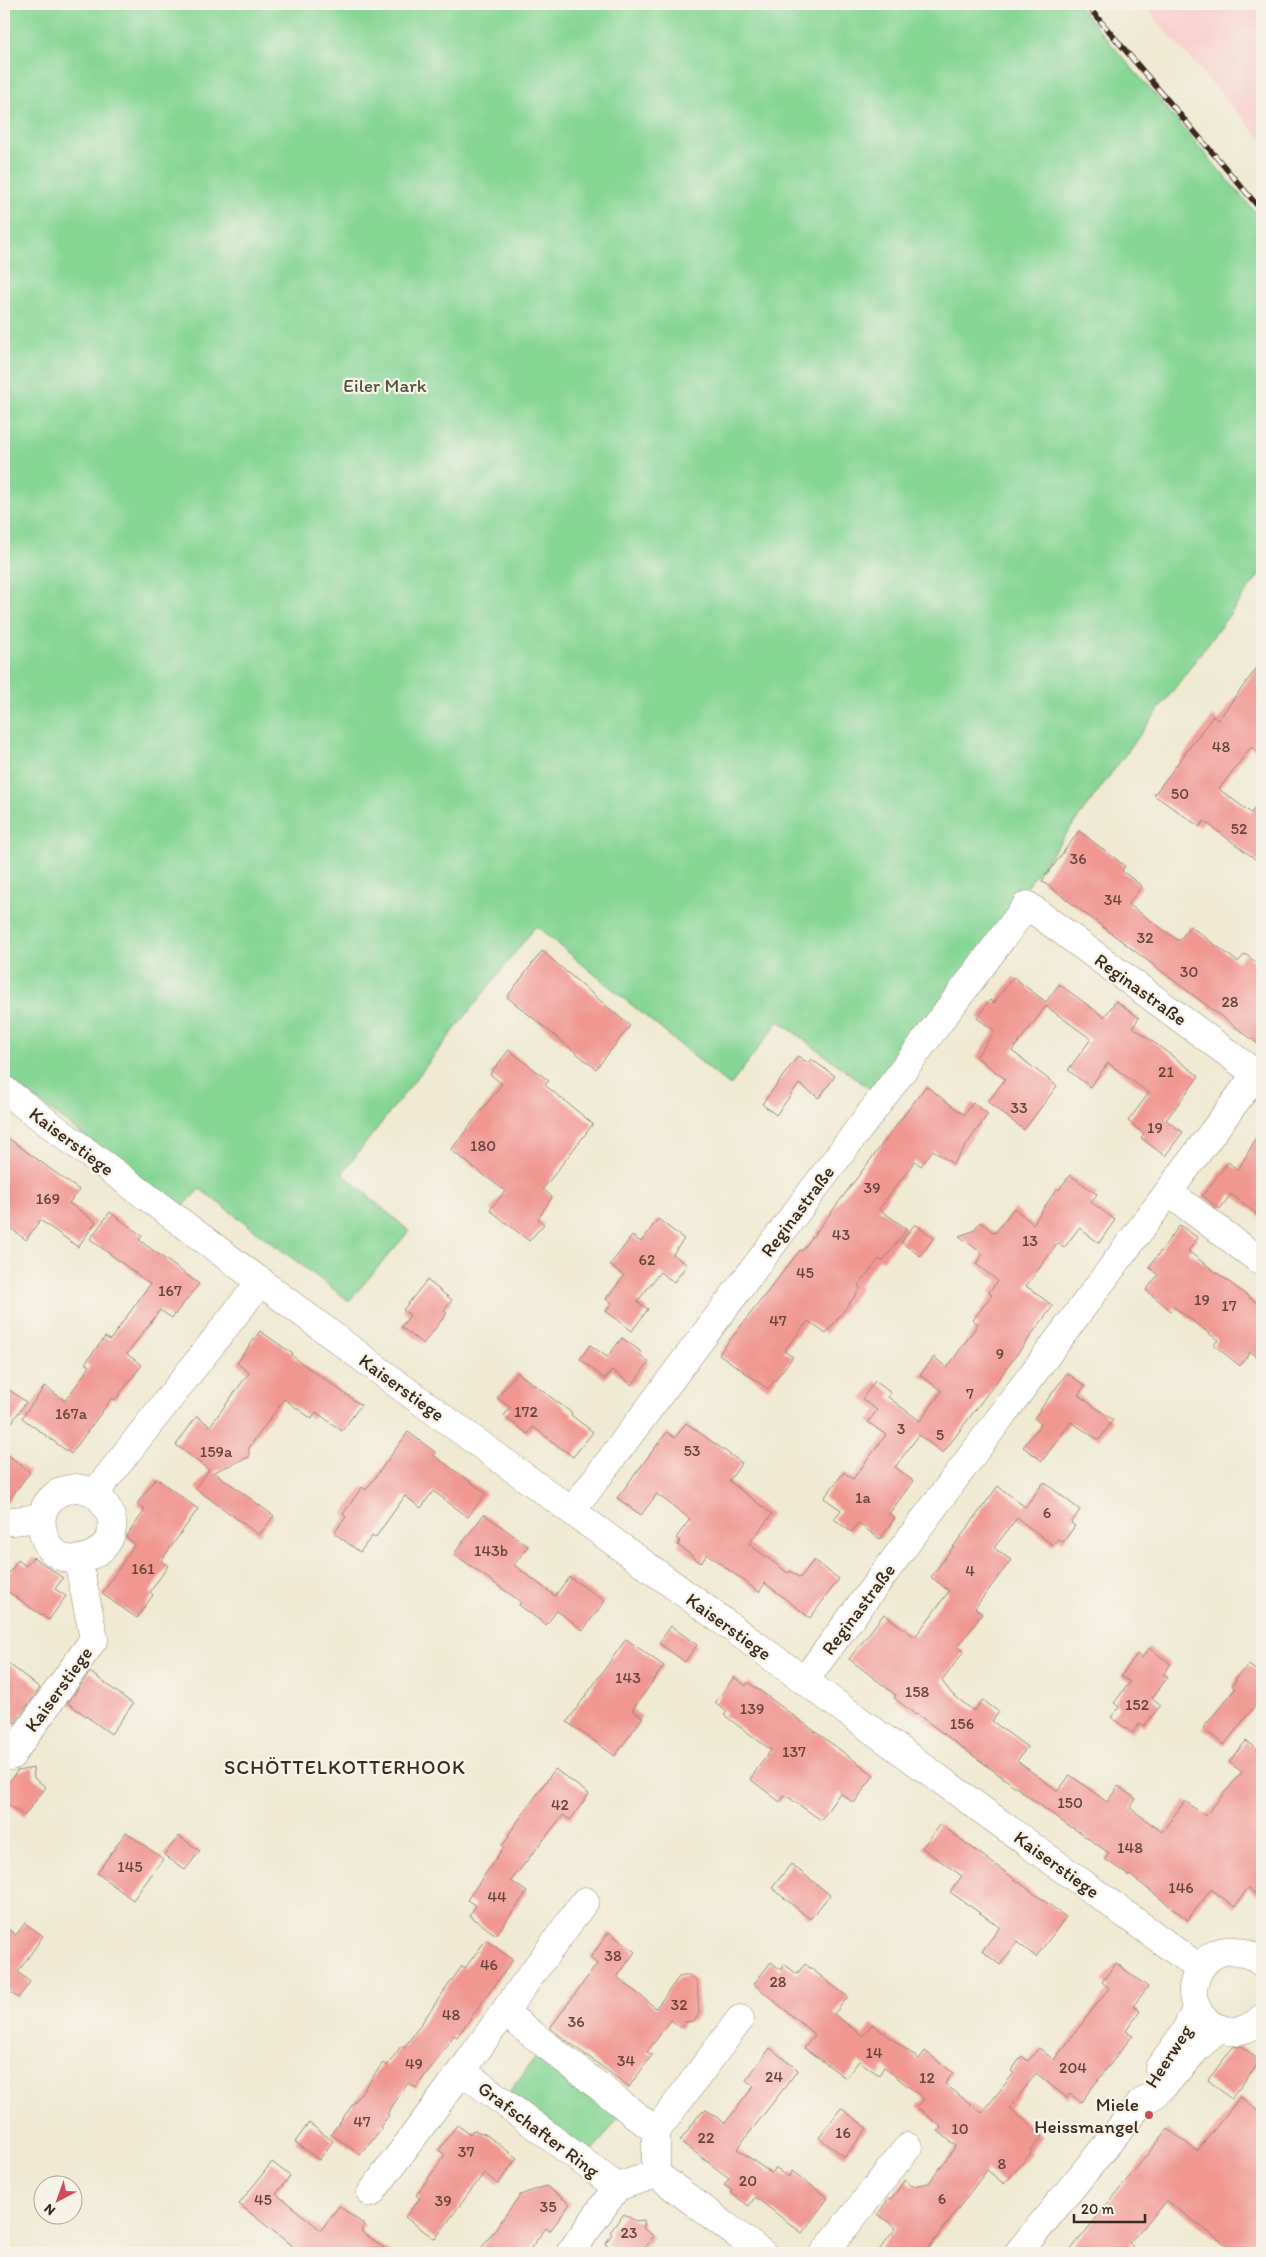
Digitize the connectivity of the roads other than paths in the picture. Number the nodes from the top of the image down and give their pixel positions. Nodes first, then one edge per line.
1 (4, 1090) edge
2 (1168, 1192) junction
3 (1262, 1262) edge
4 (261, 1281) junction
5 (95, 1493) junction
6 (572, 1511) junction
7 (41, 1518) junction
8 (4, 1522) edge
9 (78, 1560) junction
10 (804, 1681) junction
11 (10, 1756) dead end
12 (585, 1901) dead end
13 (1256, 1950) edge
14 (1199, 1968) junction
15 (1197, 2008) junction
16 (504, 2012) junction
17 (740, 2019) dead end
18 (1261, 2022) edge
19 (1219, 2028) junction
20 (462, 2071) junction
21 (1140, 2104) junction
22 (656, 2131) junction
23 (908, 2147) dead end
24 (656, 2174) junction
25 (617, 2187) junction
26 (371, 2193) dead end
27 (570, 2253) edge
28 (762, 2253) edge
29 (824, 2253) edge
30 (1018, 2253) edge

1 - 4 street, Kaiserstiege
2 - 3 street
2 - 6 street, Reginastraße
2 - 10 street, Reginastraße
4 - 5 street
4 - 6 street, Kaiserstiege
5 - 7 street
5 - 9 street
6 - 10 street, Kaiserstiege
7 - 8 street
7 - 9 street
9 - 11 street, Kaiserstiege
10 - 14 street, Kaiserstiege
12 - 16 street, Grafschafter Ring
13 - 14 street
14 - 15 street
15 - 19 street
15 - 21 street, Heerweg
16 - 20 street, Grafschafter Ring
16 - 22 street
17 - 22 street
18 - 19 street
19 - 21 street, Heerweg
20 - 25 street, Grafschafter Ring
20 - 26 street, Grafschafter Ring
21 - 30 street, Heerweg
22 - 24 street
23 - 29 street
24 - 25 street, Grafschafter Ring
24 - 28 street
25 - 27 street, Grafschafter Ring

